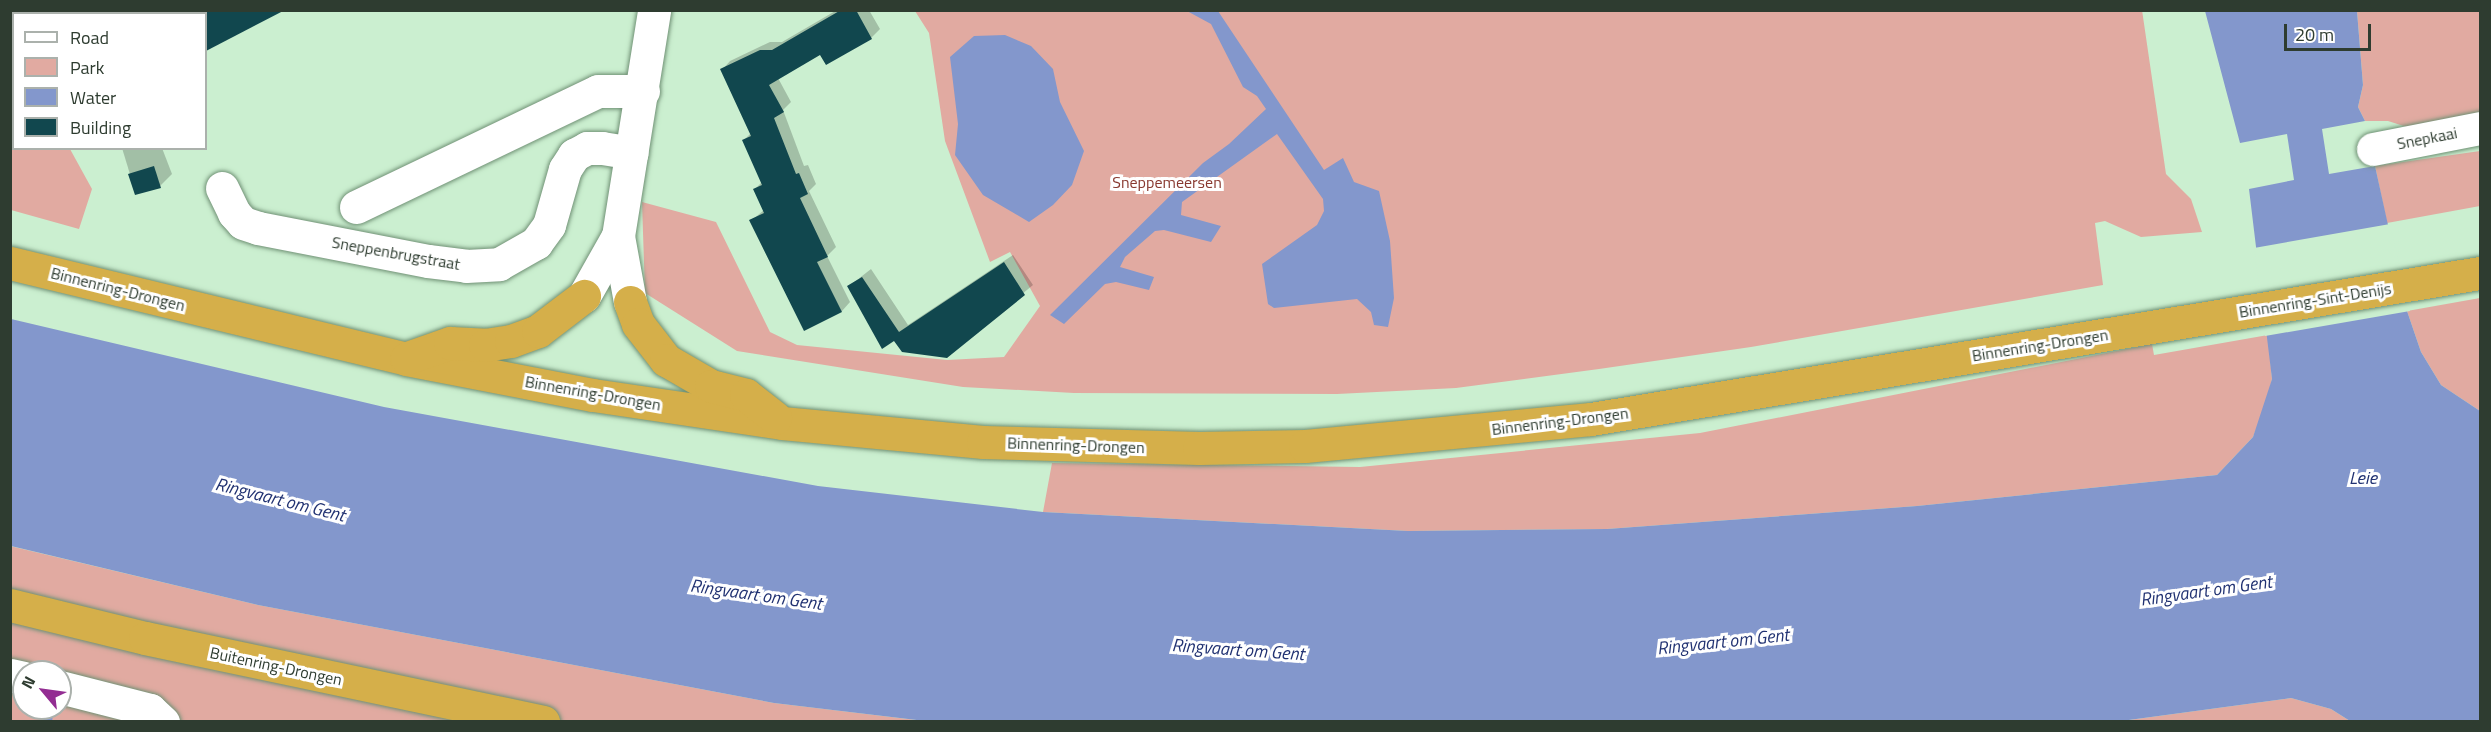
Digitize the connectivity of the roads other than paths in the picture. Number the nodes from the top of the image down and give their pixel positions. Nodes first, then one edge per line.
1 (654, 10) edge
2 (643, 91) junction
3 (2481, 128) edge
4 (2373, 149) dead end
5 (632, 153) junction
6 (222, 188) dead end
7 (356, 207) dead end
8 (618, 236) junction
9 (10, 263) edge
10 (2481, 273) edge
11 (584, 296) joint
12 (630, 302) joint
13 (2150, 327) joint
14 (406, 359) junction
15 (782, 423) junction
16 (10, 605) edge
17 (72, 690) edge
18 (163, 722) edge
19 (543, 722) edge

1 - 2 street
2 - 5 street
2 - 7 street
3 - 4 street, Snepkaai
5 - 6 street, Sneppenbrugstraat
5 - 8 street
8 - 11 street
8 - 12 street
9 - 14 highway, Binnenring-Drongen
10 - 13 highway, Binnenring-Sint-Denijs
11 - 14 highway
12 - 15 highway
13 - 15 highway, Binnenring-Drongen
14 - 15 highway, Binnenring-Drongen
16 - 19 highway, Buitenring-Drongen
17 - 18 street

